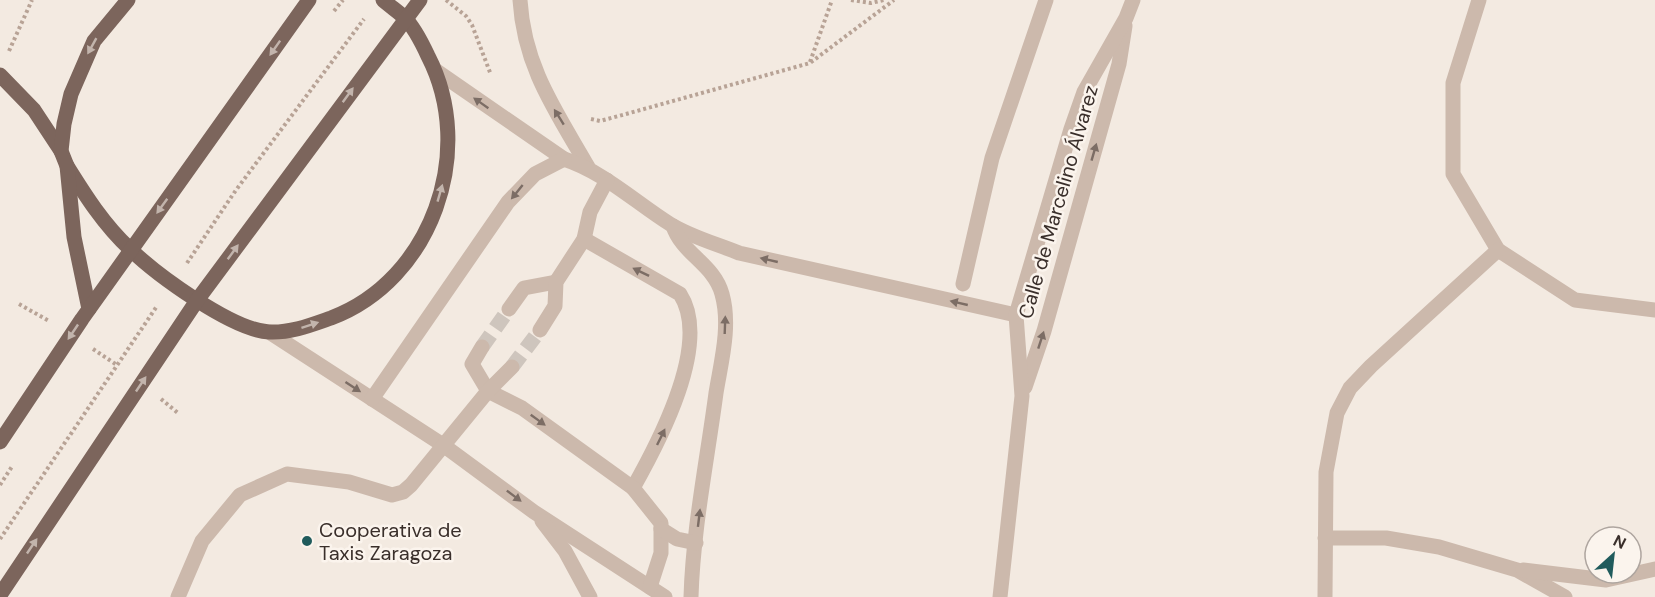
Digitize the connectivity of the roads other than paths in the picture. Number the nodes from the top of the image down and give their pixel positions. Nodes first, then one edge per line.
1 (128, 0) edge
2 (309, 0) edge
3 (383, 0) edge
4 (420, 0) edge
5 (520, 0) edge
6 (1046, 0) edge
7 (1132, 0) edge
8 (1479, 0) edge
9 (405, 18) junction
10 (1126, 18) junction
11 (435, 70) junction
12 (0, 75) edge
13 (61, 151) junction
14 (564, 159) junction
15 (67, 166) junction
16 (588, 167) junction
17 (607, 180) junction
18 (673, 226) junction
19 (584, 239) junction
20 (131, 250) junction
21 (1498, 250) junction
22 (556, 282) junction
23 (963, 284) dead end
24 (198, 299) junction
25 (89, 309) junction
26 (509, 309) tunnel mouth
27 (1655, 310) edge
28 (1016, 315) junction
29 (540, 330) tunnel mouth
30 (269, 332) junction
31 (482, 347) tunnel mouth
32 (512, 367) tunnel mouth
33 (488, 391) junction
34 (1022, 396) junction
35 (372, 399) junction
36 (0, 442) edge
37 (443, 445) junction
38 (633, 488) junction
39 (534, 512) junction
40 (661, 529) junction
41 (1325, 538) junction
42 (696, 543) junction
43 (1655, 569) edge
44 (1517, 570) junction
45 (650, 587) junction
46 (0, 595) edge
47 (178, 597) edge
48 (590, 597) edge
49 (665, 597) edge
50 (691, 597) edge
51 (1000, 597) edge
52 (1325, 597) edge
53 (1564, 597) edge

1 -> 13 main road
2 -> 20 main road
3 - 9 main road
4 - 9 main road
16 -> 5 street
6 - 23 street
7 - 10 street, Calle de Marcelino Álvarez
8 - 21 street
9 - 11 main road
24 -> 9 main road
10 - 28 street, Calle de Marcelino Álvarez
34 -> 10 street, Calle de Marcelino Álvarez
14 -> 11 street
30 -> 11 main road
12 - 13 main road
13 - 15 main road
14 - 16 street
14 -> 35 street
15 - 20 main road
15 - 25 main road
16 - 17 street
17 - 18 street
17 - 19 street
28 -> 18 street
42 -> 18 street
19 - 22 street
38 -> 19 street
20 - 24 main road
20 - 25 main road
21 - 27 street
21 - 41 street
22 - 26 street
22 - 29 street
24 - 30 main road
46 -> 24 main road
25 -> 36 main road
28 - 34 street, Calle de Marcelino Álvarez
30 -> 35 street
31 - 33 street
32 - 33 street
33 - 37 street
33 -> 38 street
34 - 51 street, Calle de Marcelino Álvarez
35 - 37 street
37 -> 39 street
37 - 47 street
38 - 40 street
39 - 45 street
39 - 48 street
40 - 42 street
40 - 45 street
41 - 44 street
41 - 52 street
42 - 50 street
43 - 44 street
44 - 53 street
45 - 49 street

